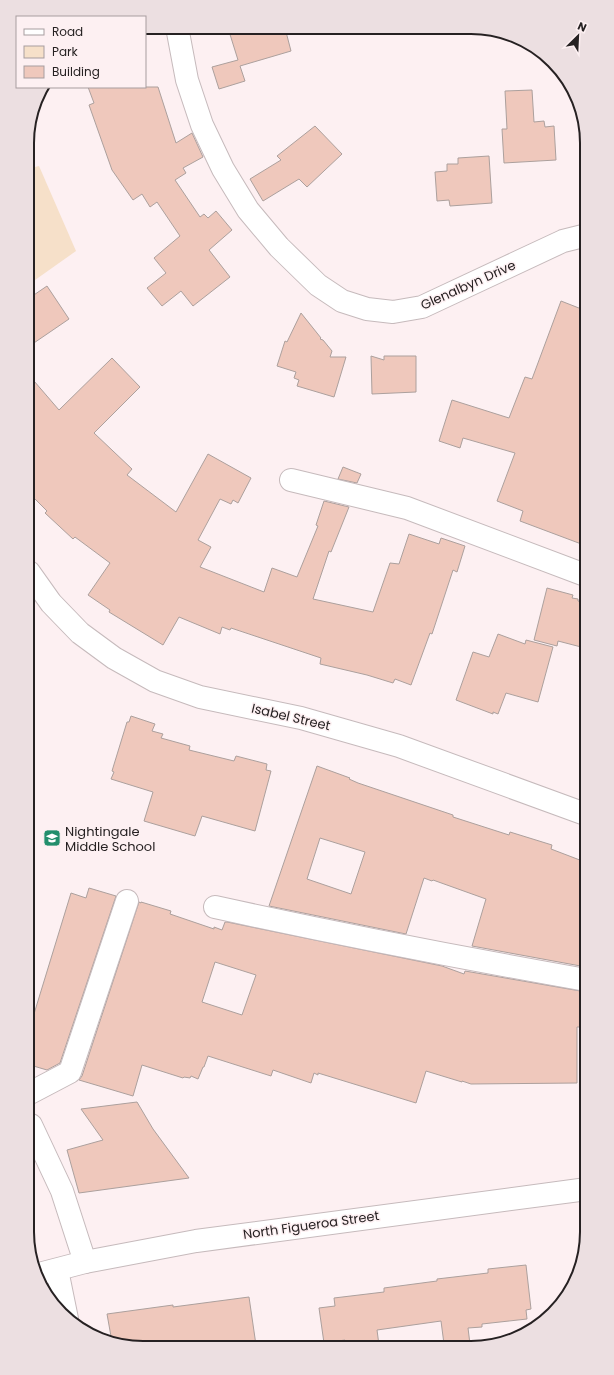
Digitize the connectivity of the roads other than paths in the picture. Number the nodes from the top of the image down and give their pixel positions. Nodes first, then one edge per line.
1 (178, 34) edge
2 (580, 237) edge
3 (291, 480) dead end
4 (580, 573) edge
5 (34, 579) edge
6 (580, 812) edge
7 (127, 901) dead end
8 (215, 907) dead end
9 (580, 979) edge
10 (34, 1091) edge
11 (34, 1131) edge
12 (580, 1190) edge
13 (85, 1262) junction
14 (48, 1272) edge
15 (59, 1302) edge

1 - 2 street, Glenalbyn Drive
3 - 4 street
5 - 6 street, Isabel Street
7 - 10 street
8 - 9 street
11 - 13 street
12 - 13 street, North Figueroa Street
13 - 14 street, North Figueroa Street
14 - 15 street

